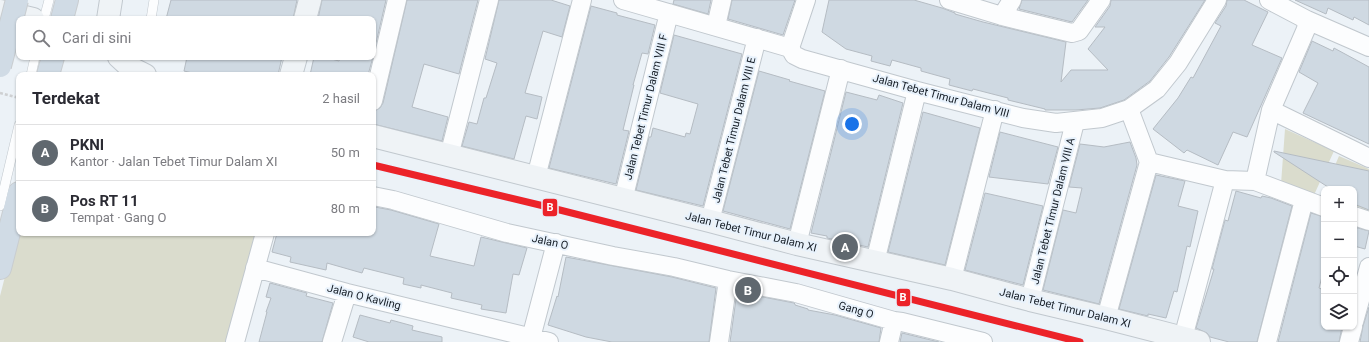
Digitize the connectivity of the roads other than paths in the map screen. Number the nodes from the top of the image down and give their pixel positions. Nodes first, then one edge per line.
1 (17, 0) edge
2 (111, 0) edge
3 (154, 0) edge
4 (310, 0) edge
5 (397, 0) edge
6 (489, 0) edge
7 (582, 0) edge
8 (722, 0) edge
9 (806, 0) edge
10 (1012, 0) edge
11 (1101, 0) edge
12 (1217, 0) edge
13 (1269, 0) edge
14 (632, 1) edge
15 (958, 1) edge
16 (58, 5) edge
17 (0, 11) edge
18 (669, 13) junction
19 (21, 16) edge
20 (47, 16) edge
21 (108, 16) edge
22 (151, 16) edge
23 (306, 16) edge
24 (1002, 16) junction
25 (1307, 20) junction
26 (716, 26) junction
27 (757, 38) junction
28 (1369, 47) edge
29 (790, 48) junction
30 (34, 60) edge
31 (52, 60) edge
32 (122, 60) edge
33 (295, 60) edge
34 (0, 66) edge
35 (841, 69) junction
36 (32, 72) edge
37 (49, 72) edge
38 (139, 72) edge
39 (292, 72) edge
40 (376, 88) edge
41 (917, 91) junction
42 (1129, 109) junction
43 (995, 110) junction
44 (1271, 110) junction
45 (1075, 122) junction
46 (16, 137) edge
47 (376, 137) edge
48 (449, 156) junction
49 (1369, 158) edge
50 (1149, 162) junction
51 (536, 177) junction
52 (1225, 180) junction
53 (1255, 181) junction
54 (376, 197) edge
55 (623, 200) junction
56 (1304, 200) junction
57 (16, 205) edge
58 (0, 206) edge
59 (1321, 206) edge
60 (1357, 217) edge
61 (710, 221) junction
62 (1369, 221) edge
63 (264, 236) edge
64 (556, 243) junction
65 (797, 244) junction
66 (875, 262) junction
67 (0, 268) edge
68 (255, 268) junction
69 (1369, 268) edge
70 (952, 279) junction
71 (728, 280) junction
72 (347, 293) junction
73 (1030, 300) junction
74 (1357, 311) edge
75 (1106, 318) junction
76 (894, 321) junction
77 (1352, 330) edge
78 (531, 338) junction
79 (1191, 340) edge
80 (235, 342) edge
81 (332, 342) edge
82 (548, 342) edge
83 (719, 342) edge
84 (889, 342) edge
85 (984, 342) edge
86 (1267, 342) edge
87 (1349, 342) edge

1 - 34 highway, bridge
2 - 21 street
3 - 22 lane
4 - 23 street
5 - 40 street
6 - 48 street
7 - 51 street
8 - 26 street
9 - 29 street
10 - 24 street
11 - 24 street
12 - 42 street, Jalan Tebet Timur Dalam VIII
13 - 25 street
14 - 18 street, Jalan Tebet Timur Dalam VIII
15 - 24 street
16 - 20 lane
17 - 19 street
18 - 26 street, Jalan Tebet Timur Dalam VIII
18 - 55 street, Jalan Tebet Timur Dalam VIII F
25 - 28 street
25 - 44 street
26 - 27 street, Jalan Tebet Timur Dalam VIII
27 - 29 street, Jalan Tebet Timur Dalam VIII
27 - 61 street, Jalan Tebet Timur Dalam VIII E
29 - 35 street, Jalan Tebet Timur Dalam VIII
30 - 36 lane
31 - 37 highway
32 - 38 street
33 - 39 street
35 - 41 street, Jalan Tebet Timur Dalam VIII
35 - 65 street
41 - 43 street, Jalan Tebet Timur Dalam VIII
41 - 66 street
42 - 45 street, Jalan Tebet Timur Dalam VIII
42 - 50 street
43 - 45 street, Jalan Tebet Timur Dalam VIII
43 - 70 street
44 - 49 street
44 - 53 street
45 - 73 street, Jalan Tebet Timur Dalam VIII A
46 - 58 lane
47 - 48 street, Jalan Tebet Timur Dalam XI
48 - 51 street, Jalan Tebet Timur Dalam XI
50 - 52 street
50 - 75 street
51 - 55 street, Jalan Tebet Timur Dalam XI
52 - 53 street
52 - 79 street
53 - 56 street
54 - 64 street, Jalan O
55 - 61 street, Jalan Tebet Timur Dalam XI
56 - 59 street
56 - 86 street
57 - 67 highway
60 - 62 street
61 - 65 street, Jalan Tebet Timur Dalam XI
63 - 68 street
64 - 71 street, Jalan O
64 - 78 street
65 - 66 street, Jalan Tebet Timur Dalam XI
66 - 70 street, Jalan Tebet Timur Dalam XI
68 - 72 street, Jalan O Kavling
68 - 80 street
69 - 74 street
70 - 73 street, Jalan Tebet Timur Dalam XI
71 - 76 street, Gang O
71 - 83 street
72 - 78 street, Jalan O Kavling
72 - 81 street
73 - 75 street, Jalan Tebet Timur Dalam XI
75 - 79 street, Jalan Tebet Timur Dalam XI
76 - 84 street
76 - 85 street, Gang O
77 - 87 street
78 - 82 street, Jalan O Kavling

